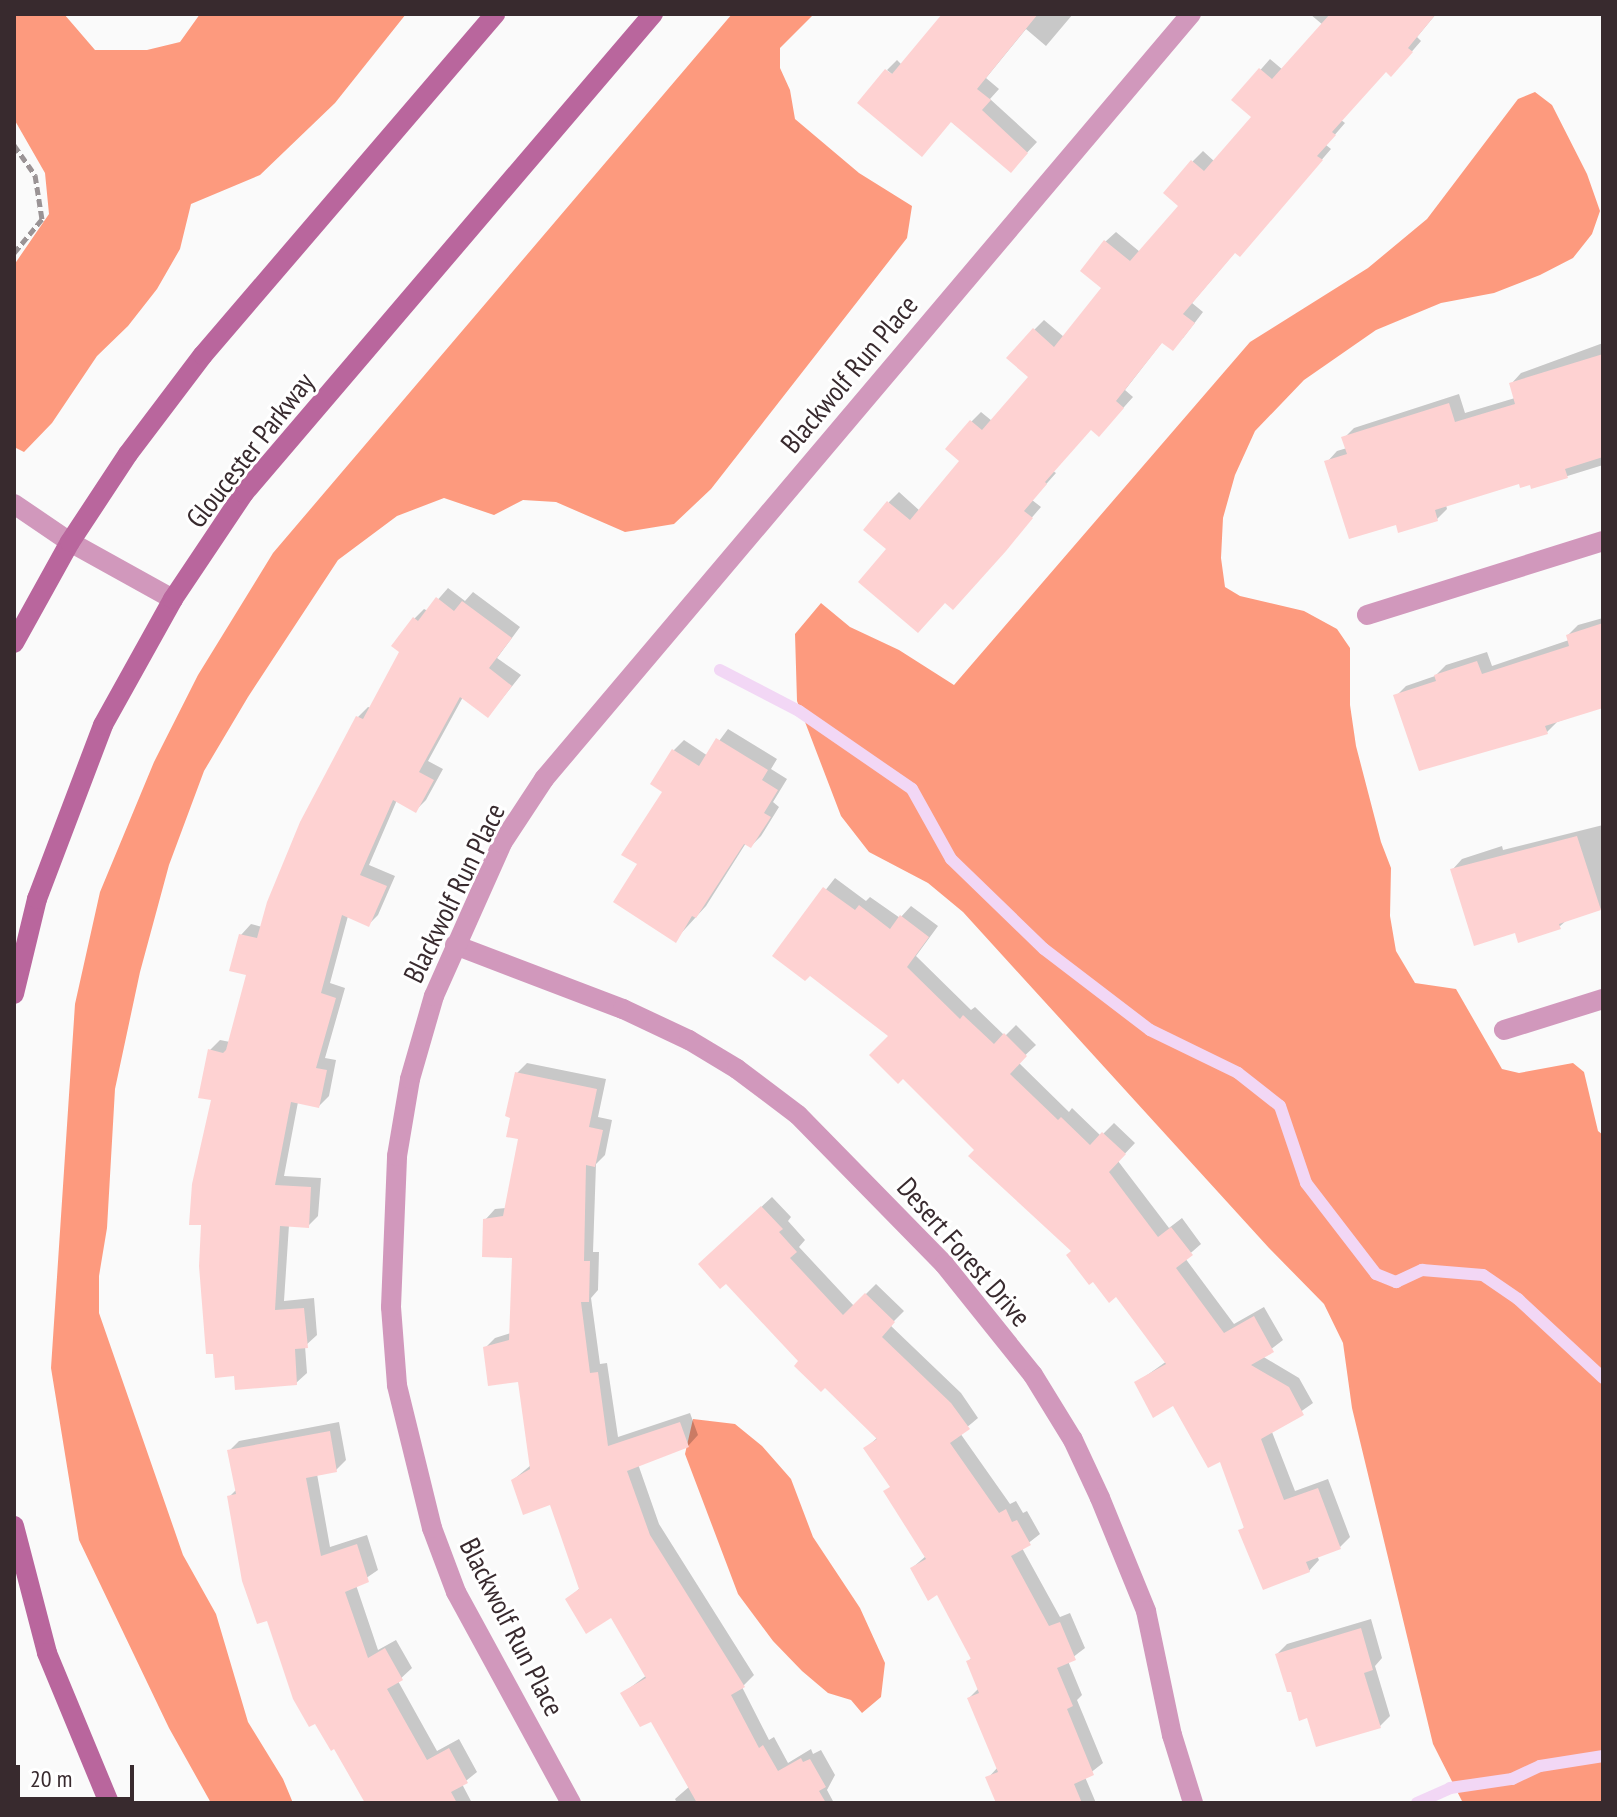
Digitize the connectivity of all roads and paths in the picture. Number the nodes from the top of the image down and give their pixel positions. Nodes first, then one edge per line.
1 (495, 14) edge
2 (653, 14) edge
3 (1191, 14) edge
4 (14, 145) edge
5 (14, 253) edge
6 (14, 504) edge
7 (1603, 541) edge
8 (70, 542) junction
9 (173, 599) junction
10 (1367, 615) dead end
11 (14, 643) edge
12 (455, 945) junction
13 (14, 994) edge
14 (1603, 999) edge
15 (1504, 1030) dead end
16 (14, 1526) edge
17 (109, 1803) edge
18 (571, 1803) edge
19 (1193, 1803) edge

1 - 8 main road
2 - 9 main road, Gloucester Parkway
3 - 12 street, Blackwolf Run Place
4 - 5 path
6 - 8 street
7 - 10 street
8 - 9 street
8 - 11 main road
9 - 13 main road, Gloucester Parkway
12 - 18 street, Blackwolf Run Place
12 - 19 street, Desert Forest Drive
14 - 15 street
16 - 17 main road

